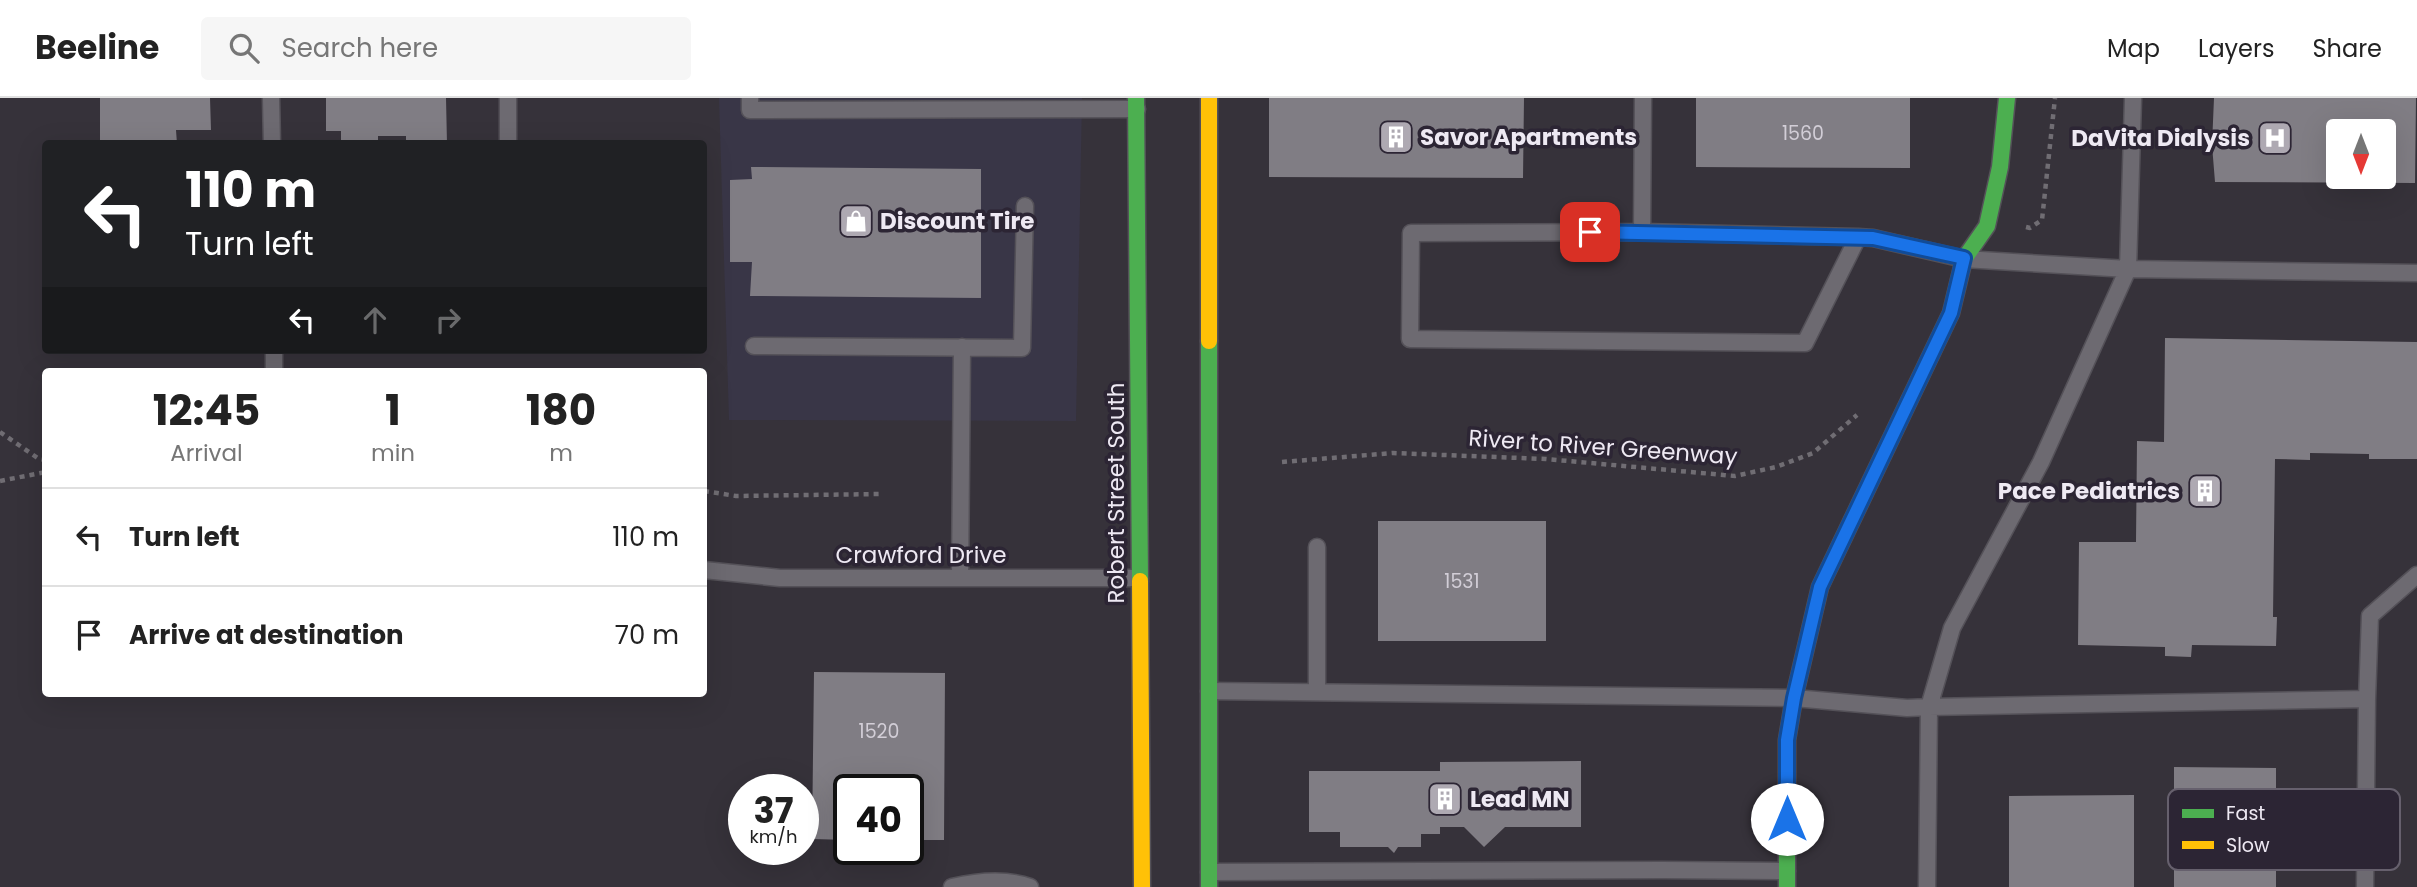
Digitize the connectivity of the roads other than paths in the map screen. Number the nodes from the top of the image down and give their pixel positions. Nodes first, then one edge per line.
1 (271, 98) edge
2 (508, 98) edge
3 (750, 98) edge
4 (1209, 98) edge
5 (1643, 98) edge
6 (2007, 98) edge
7 (2133, 99) edge
8 (1136, 104) edge
9 (272, 140) edge
10 (508, 140) edge
11 (1025, 206) dead end
12 (1642, 232) junction
13 (1858, 237) junction
14 (1964, 258) junction
15 (2129, 269) junction
16 (2417, 273) edge
17 (754, 346) dead end
18 (962, 347) junction
19 (1317, 547) dead end
20 (707, 570) edge
21 (2417, 575) edge
22 (960, 578) junction
23 (1140, 578) junction
24 (1209, 691) junction
25 (1317, 692) junction
26 (1794, 698) junction
27 (2367, 699) junction
28 (1929, 707) junction
29 (2366, 789) edge
30 (1787, 879) edge
31 (1209, 880) edge
32 (952, 887) edge
33 (1030, 887) edge
34 (1142, 887) edge
35 (1927, 887) edge

1 - 9 lane
2 - 10 lane
3 - 8 lane
4 - 24 main road
5 - 12 lane
6 - 14 main road
7 - 15 lane
8 - 23 main road, Robert Street South
11 - 18 lane
12 - 13 lane
12 - 13 lane
13 - 14 lane
14 - 15 lane
14 - 26 main road
15 - 16 lane
15 - 28 lane
17 - 18 lane
18 - 22 lane
19 - 25 lane
20 - 22 lane, Crawford Drive
21 - 27 lane
22 - 23 lane, Crawford Drive
23 - 34 main road, Robert Street South
24 - 25 lane
24 - 31 main road
25 - 26 lane
26 - 28 lane
26 - 30 main road
27 - 28 lane
27 - 29 lane
28 - 35 lane
30 - 31 lane
32 - 33 lane

